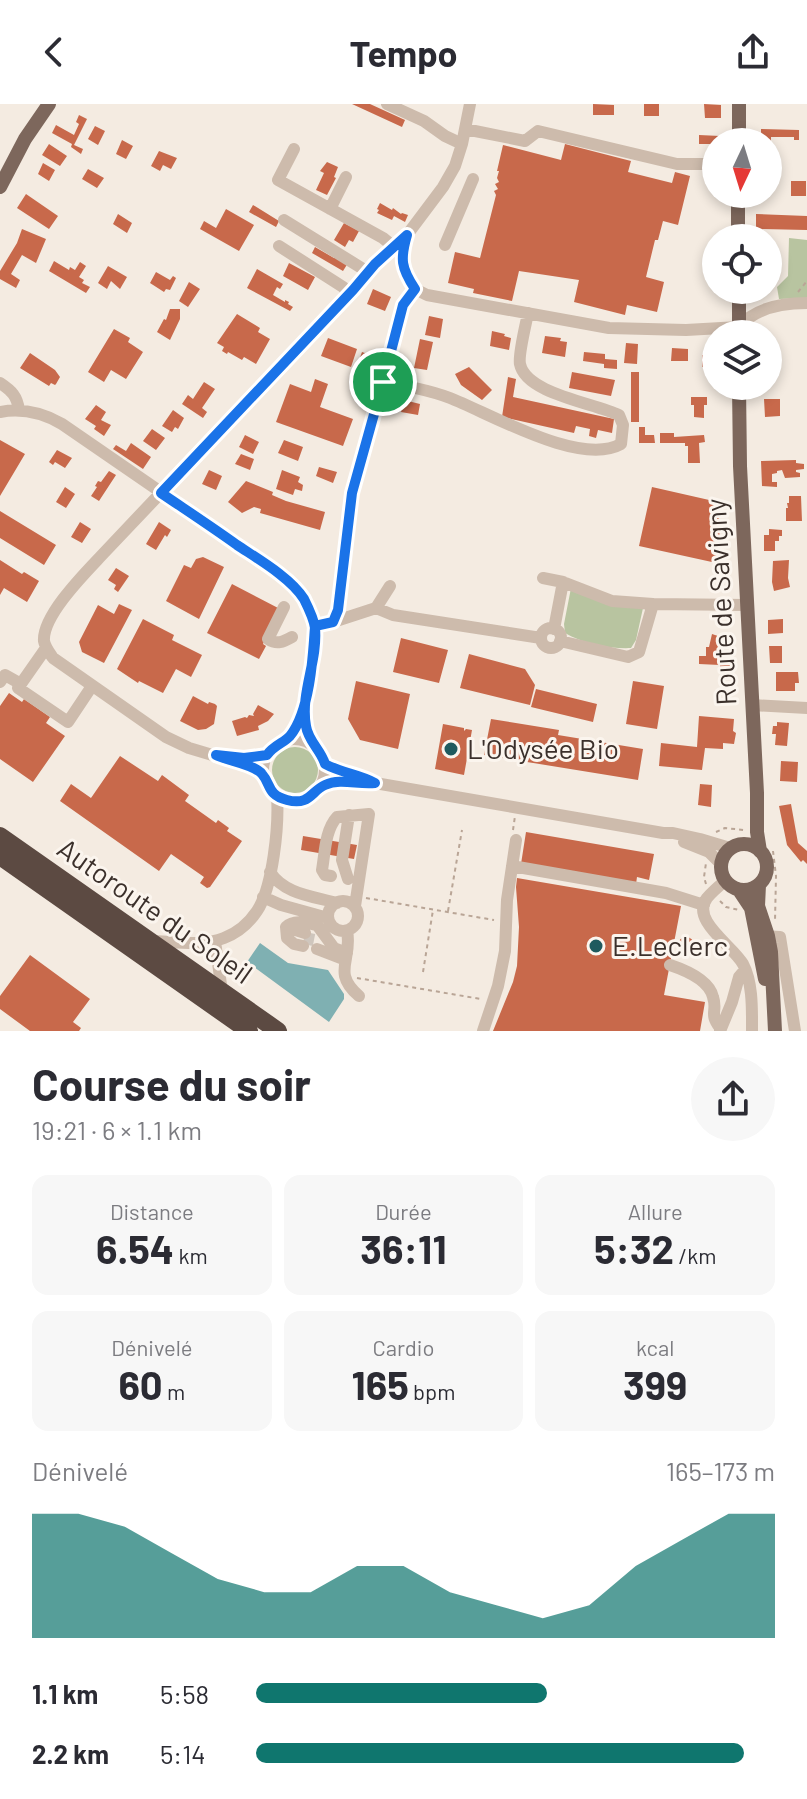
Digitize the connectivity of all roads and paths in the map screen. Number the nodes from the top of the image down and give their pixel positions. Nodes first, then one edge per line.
1 (49, 104) edge
2 (387, 104) edge
3 (470, 104) edge
4 (739, 104) edge
5 (739, 128) edge
6 (465, 129) junction
7 (462, 144) junction
8 (294, 149) dead end
9 (702, 164) edge
10 (346, 177) dead end
11 (473, 179) dead end
12 (0, 187) edge
13 (446, 207) junction
14 (330, 209) junction
15 (284, 220) dead end
16 (407, 235) junction
17 (445, 245) dead end
18 (279, 246) dead end
19 (394, 247) junction
20 (368, 272) junction
21 (415, 289) junction
22 (349, 294) junction
23 (807, 303) edge
24 (528, 313) junction
25 (745, 320) edge
26 (702, 330) edge
27 (383, 382) junction
28 (0, 383) edge
29 (739, 400) edge
30 (19, 410) junction
31 (0, 412) edge
32 (161, 493) junction
33 (543, 578) dead end
34 (563, 582) junction
35 (390, 586) dead end
36 (653, 604) junction
37 (746, 605) junction
38 (284, 607) dead end
39 (376, 608) junction
40 (333, 622) junction
41 (315, 626) junction
42 (557, 635) junction
43 (292, 637) dead end
44 (46, 648) junction
45 (0, 682) edge
46 (21, 684) junction
47 (92, 686) junction
48 (305, 701) junction
49 (752, 705) junction
50 (807, 708) edge
51 (289, 739) junction
52 (313, 745) junction
53 (216, 755) junction
54 (267, 755) junction
55 (325, 764) junction
56 (263, 774) junction
57 (375, 783) junction
58 (322, 786) junction
59 (277, 796) junction
60 (296, 801) junction
61 (521, 807) junction
62 (349, 815) junction
63 (757, 815) junction
64 (462, 830) dead end
65 (663, 833) junction
66 (0, 836) edge
67 (277, 838) junction
68 (514, 839) joint
69 (735, 846) junction
70 (766, 849) junction
71 (0, 856) edge
72 (721, 864) junction
73 (512, 866) junction
74 (0, 870) edge
75 (270, 872) junction
76 (344, 878) junction
77 (725, 881) junction
78 (759, 885) junction
79 (739, 890) junction
80 (265, 891) junction
81 (777, 900) dead end
82 (355, 901) junction
83 (704, 905) junction
84 (332, 910) junction
85 (433, 910) junction
86 (447, 912) junction
87 (507, 922) junction
88 (347, 931) junction
89 (766, 936) junction
90 (149, 941) junction
91 (215, 941) junction
92 (346, 956) junction
93 (670, 965) dead end
94 (745, 970) junction
95 (423, 972) dead end
96 (344, 976) junction
97 (222, 992) junction
98 (359, 996) dead end
99 (494, 1001) junction
100 (721, 1030) edge
101 (246, 1031) edge
102 (278, 1031) edge
103 (483, 1031) edge
104 (752, 1031) edge
105 (775, 1031) edge
106 (795, 1031) edge

1 - 12 main road
2 - 7 street
3 - 6 street
4 - 5 main road
6 - 7 street
6 - 9 street
7 - 13 street
8 - 14 street
10 - 14 street
11 - 13 street
13 - 16 street
13 - 17 street
14 - 19 street
15 - 20 street
16 - 19 street
16 - 21 street
18 - 22 street
19 - 20 street
20 - 22 street
21 - 24 street
21 - 27 street
22 - 32 street
23 - 25 street
24 - 26 street
24 - 27 street
27 - 40 street
28 - 30 street
29 - 37 main road, Route de Savigny
30 - 31 street
30 - 32 street
32 - 41 street
32 - 44 street
33 - 34 street
34 - 36 street
34 - 42 street
35 - 39 street
36 - 37 street
36 - 42 street
37 - 49 main road, Route de Savigny
38 - 43 street
39 - 40 street
39 - 42 street
40 - 41 street
41 - 48 street
44 - 46 street
44 - 47 street
45 - 46 street
46 - 47 street
47 - 53 street
48 - 51 street
48 - 52 street
49 - 50 street
49 - 63 main road, Route de Savigny
51 - 52 street
51 - 54 street
52 - 55 street
53 - 54 street
53 - 56 street
54 - 56 street
55 - 57 street
55 - 58 street
56 - 59 street
57 - 58 street
57 - 61 street
58 - 60 street
59 - 60 street
59 - 67 street
60 - 67 street
61 - 65 street
61 - 68 path
62 - 76 street
62 - 76 street
62 - 76 street
63 - 69 main road
63 - 70 main road, Route de Savigny
64 - 86 path
65 - 69 street
65 - 72 street
66 - 90 highway, Autoroute du Soleil
67 - 75 street
68 - 73 street
69 - 70 main road
69 - 72 main road
70 - 78 main road
70 - 81 path
71 - 101 highway, Autoroute du Soleil
72 - 77 main road
73 - 83 street
73 - 87 street
74 - 101 highway
75 - 80 street
75 - 84 street
76 - 82 street
77 - 79 main road
77 - 83 street
78 - 79 main road
78 - 89 main road
79 - 89 main road
80 - 84 street
80 - 91 street
82 - 84 street
82 - 85 path
82 - 88 street
83 - 94 street
84 - 88 street
85 - 86 path
85 - 95 path
86 - 87 path
87 - 99 street
88 - 92 street
89 - 105 main road
89 - 106 street
90 - 91 street
90 - 97 highway, Autoroute du Soleil
91 - 97 street
92 - 92 street
92 - 96 street
93 - 100 street
94 - 100 street
94 - 104 street
96 - 98 street
96 - 99 path
97 - 102 highway, Autoroute du Soleil
99 - 103 street

